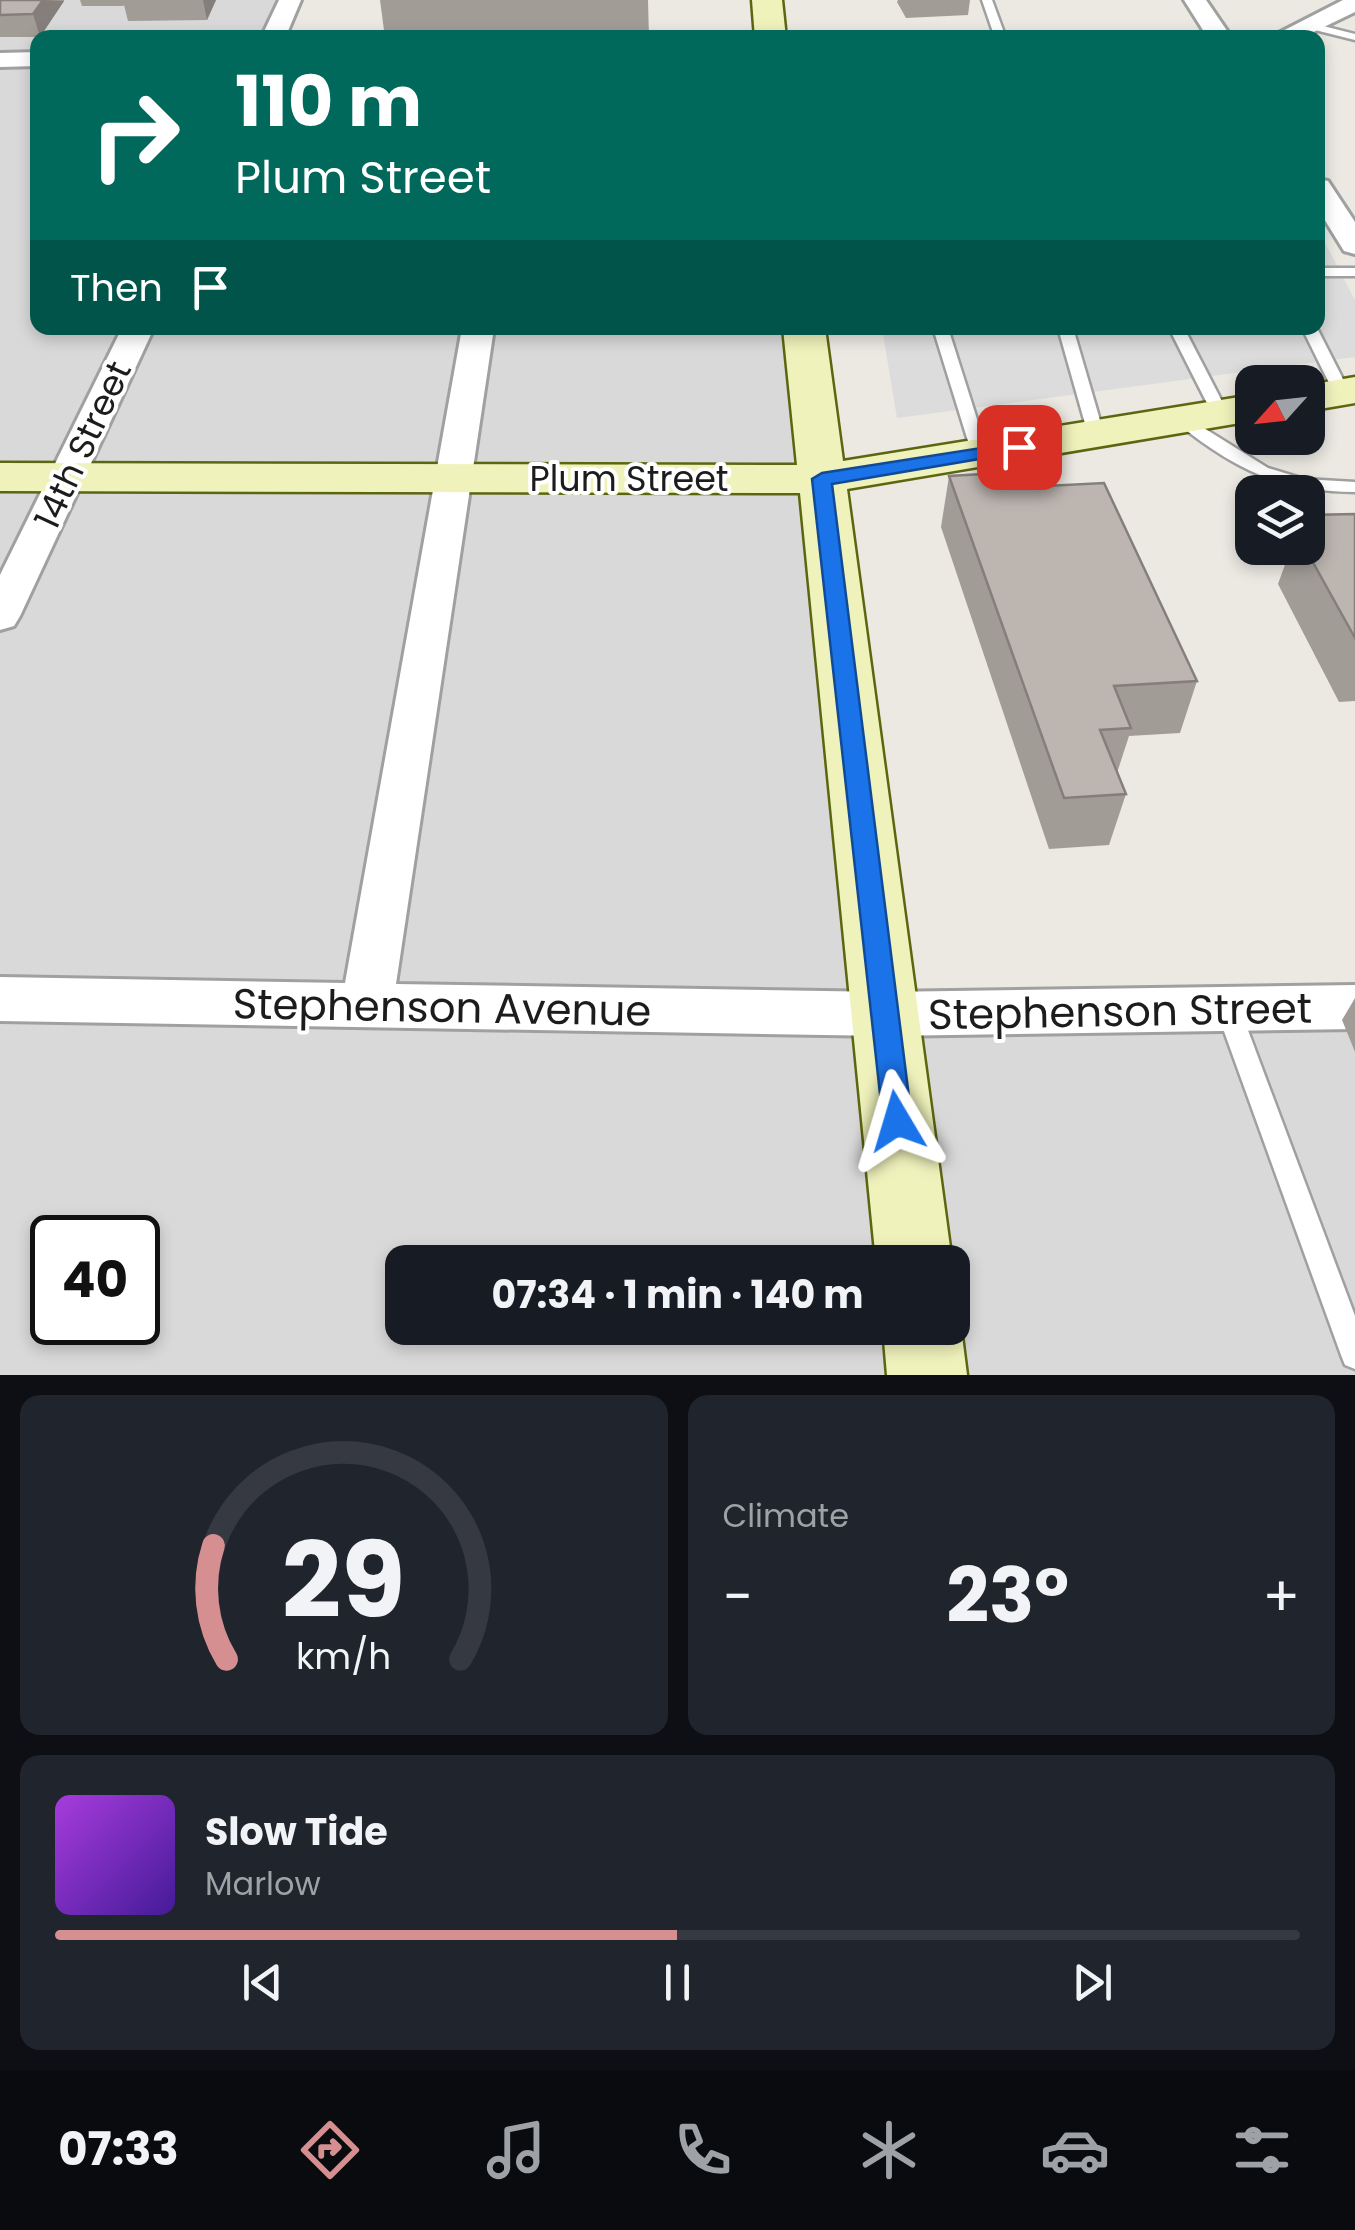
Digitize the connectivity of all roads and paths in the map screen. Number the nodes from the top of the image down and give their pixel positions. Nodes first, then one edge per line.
1 (290, 0) edge
2 (767, 0) edge
3 (987, 0) edge
4 (1195, 0) edge
5 (1355, 4) edge
6 (1308, 25) junction
7 (277, 30) edge
8 (769, 30) edge
9 (998, 30) edge
10 (1215, 30) edge
11 (1298, 30) edge
12 (1355, 37) edge
13 (30, 59) edge
14 (0, 60) edge
15 (1325, 199) edge
16 (1355, 245) edge
17 (1325, 272) edge
18 (1355, 272) edge
19 (135, 335) edge
20 (477, 335) edge
21 (805, 335) edge
22 (942, 335) edge
23 (1067, 335) edge
24 (1180, 335) edge
25 (1312, 335) edge
26 (1335, 394) edge
27 (1219, 414) edge
28 (1096, 434) junction
29 (980, 454) junction
30 (69, 477) junction
31 (0, 478) edge
32 (450, 478) junction
33 (822, 479) junction
34 (1355, 488) edge
35 (0, 616) edge
36 (0, 999) edge
37 (367, 1005) junction
38 (1355, 1007) edge
39 (1228, 1009) junction
40 (885, 1014) junction
41 (912, 1245) edge
42 (924, 1345) edge
43 (1355, 1354) edge
44 (927, 1375) edge

1 - 7 street
2 - 8 street
3 - 9 lane
4 - 10 street
5 - 6 street
6 - 11 street
6 - 12 lane
13 - 14 street
15 - 16 street
17 - 18 lane
19 - 30 street, 14th Street
20 - 32 street
21 - 33 street
22 - 29 lane
23 - 28 lane
24 - 27 lane
25 - 26 lane
27 - 28 street, Plum Street
27 - 34 lane
28 - 29 street, Plum Street
29 - 33 street, Plum Street
30 - 31 street, Plum Street
30 - 32 street, Plum Street
30 - 35 street, 14th Street
32 - 33 street, Plum Street
32 - 37 street
33 - 40 street
36 - 37 street, Stephenson Avenue
37 - 40 street, Stephenson Avenue
38 - 39 street, Stephenson Street
39 - 40 street, Stephenson Street
39 - 43 lane
40 - 41 street
42 - 44 street

